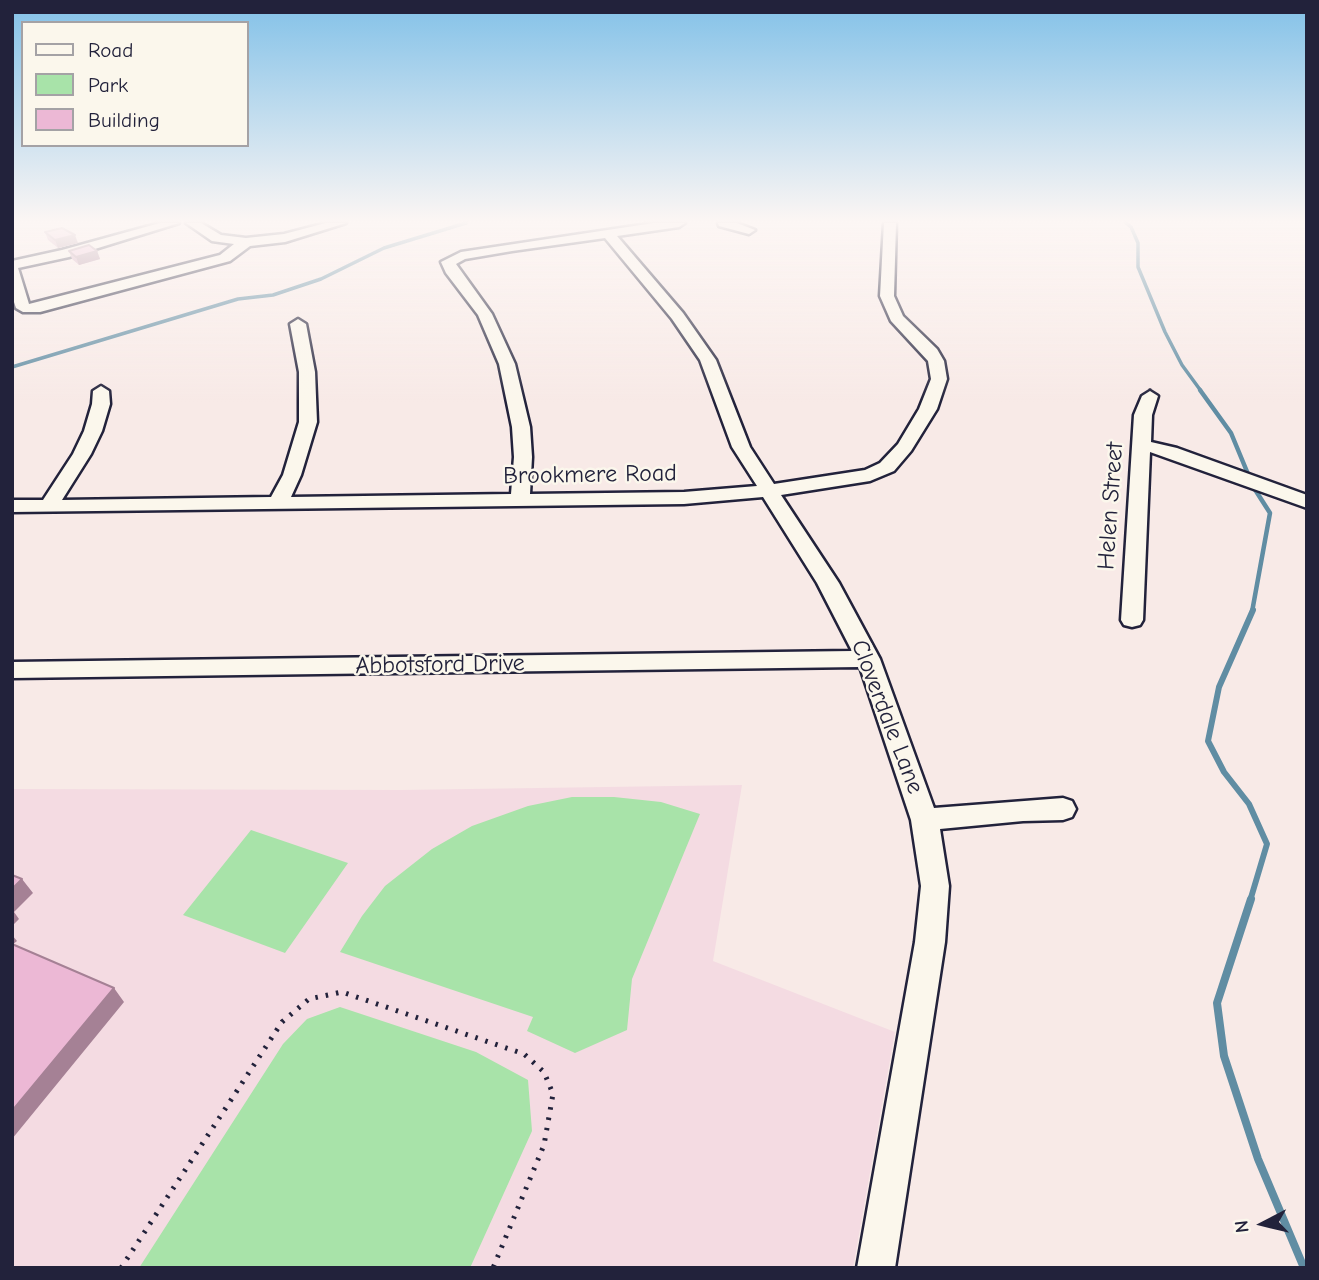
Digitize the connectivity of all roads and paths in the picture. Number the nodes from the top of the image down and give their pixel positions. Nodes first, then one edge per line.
1 (16, 283) edge
2 (133, 283) edge
3 (461, 283) edge
4 (649, 283) edge
5 (886, 283) edge
6 (298, 324) dead end
7 (101, 391) dead end
8 (1150, 396) dead end
9 (1142, 445) junction
10 (768, 491) junction
11 (520, 501) junction
12 (1307, 502) edge
13 (278, 503) junction
14 (49, 505) junction
15 (12, 506) edge
16 (1132, 620) dead end
17 (868, 659) junction
18 (12, 670) edge
19 (1063, 809) dead end
20 (925, 820) junction
21 (121, 1268) edge
22 (493, 1268) edge
23 (876, 1268) edge

1 - 2 street
3 - 11 street
4 - 10 street, Cloverdale Lane
5 - 10 street, Brookmere Road
6 - 13 street
7 - 14 street
8 - 9 street, Helen Street
9 - 12 street
9 - 16 street, Helen Street
10 - 11 street, Brookmere Road
10 - 17 street, Cloverdale Lane
11 - 13 street, Brookmere Road
13 - 14 street, Brookmere Road
14 - 15 street, Brookmere Road
17 - 18 street, Abbotsford Drive
17 - 20 street, Cloverdale Lane
19 - 20 street
20 - 23 street, Cloverdale Lane
21 - 22 path

